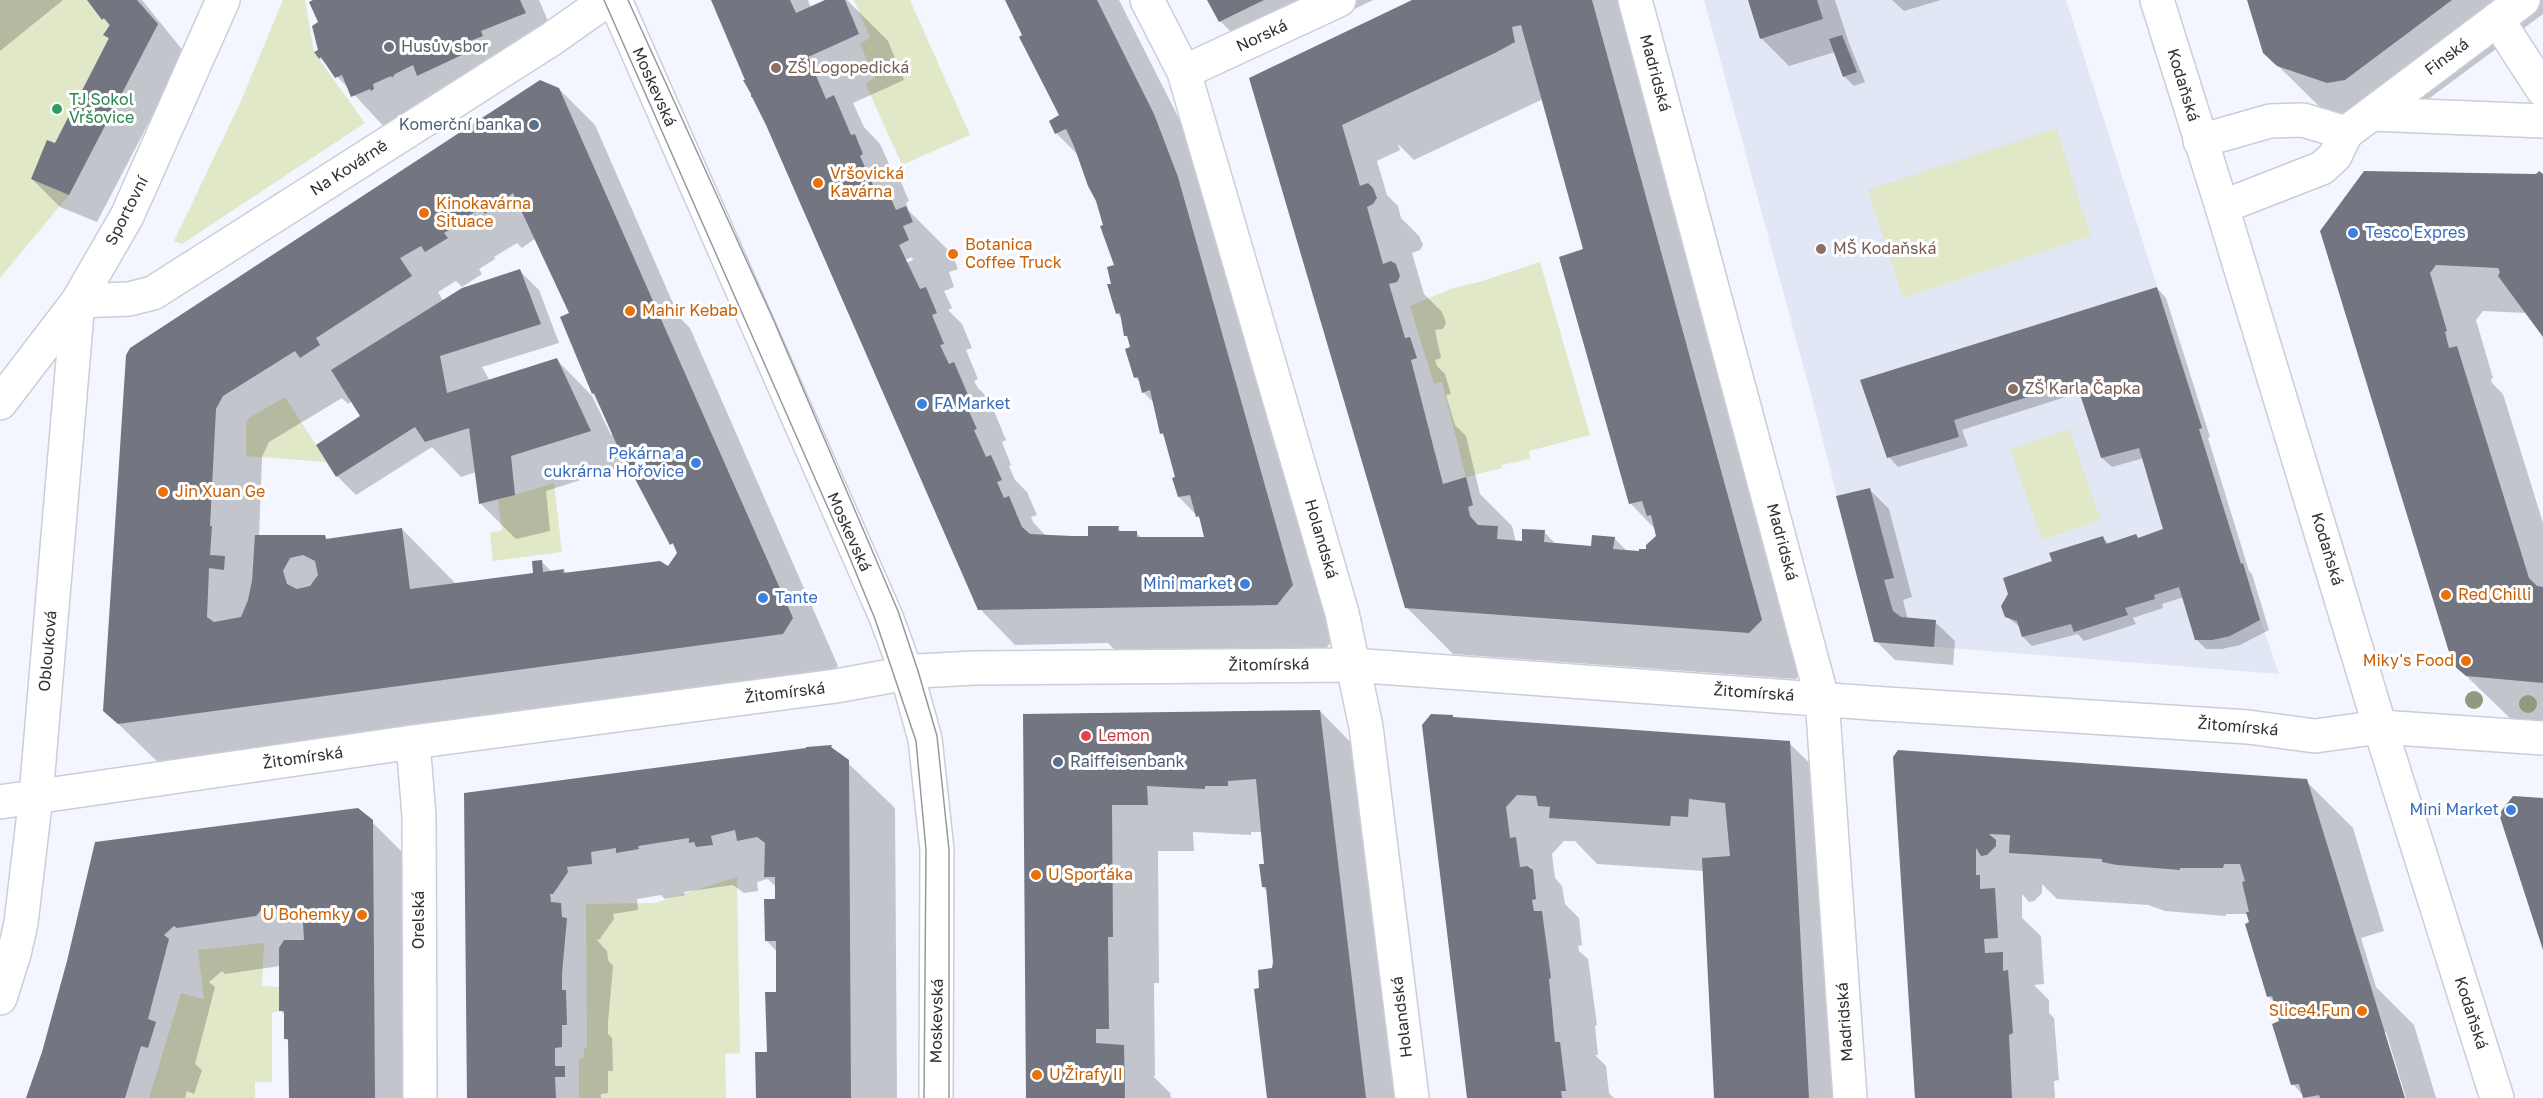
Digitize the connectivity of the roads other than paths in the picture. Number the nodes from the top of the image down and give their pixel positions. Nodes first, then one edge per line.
1 (223, 0) edge
2 (607, 0) edge
3 (615, 0) edge
4 (1147, 0) edge
5 (1339, 0) edge
6 (1635, 0) edge
7 (2157, 0) edge
8 (2523, 0) edge
9 (2497, 19) junction
10 (1184, 72) junction
11 (2543, 90) edge
12 (2372, 114) junction
13 (2543, 121) edge
14 (2346, 133) junction
15 (2200, 141) junction
16 (2222, 207) junction
17 (78, 301) junction
18 (0, 403) edge
19 (1353, 665) junction
20 (907, 674) junction
21 (1822, 698) junction
22 (2380, 727) junction
23 (2543, 738) edge
24 (413, 742) junction
25 (36, 796) junction
26 (0, 801) edge
27 (0, 998) edge
28 (420, 1098) edge
29 (936, 1098) edge
30 (1412, 1098) edge
31 (1850, 1098) edge
32 (2498, 1098) edge

1 - 17 street, Sportovní
2 - 17 street, Na Kovárně
3 - 20 street, Moskevská
4 - 10 street, Holandská
5 - 10 street, Norská
6 - 21 street, Madridská
7 - 15 street, Kodaňská
8 - 9 street, Finská
9 - 11 street
9 - 12 street, Finská
10 - 19 street, Holandská
12 - 13 street
12 - 14 street, Finská
14 - 15 street
14 - 16 street, Finská
15 - 16 street, Kodaňská
16 - 22 street, Kodaňská
17 - 18 street, Sportovní
17 - 25 street, Oblouková
19 - 20 street, Žitomírská
19 - 21 street, Žitomírská
19 - 30 street, Holandská
20 - 24 street, Žitomírská
20 - 29 street, Moskevská
21 - 22 street, Žitomírská
21 - 31 street, Madridská
22 - 23 street, Žitomírská
22 - 32 street, Kodaňská
24 - 25 street, Žitomírská
24 - 28 street, Orelská
25 - 26 street, Žitomírská
25 - 27 street, Oblouková

